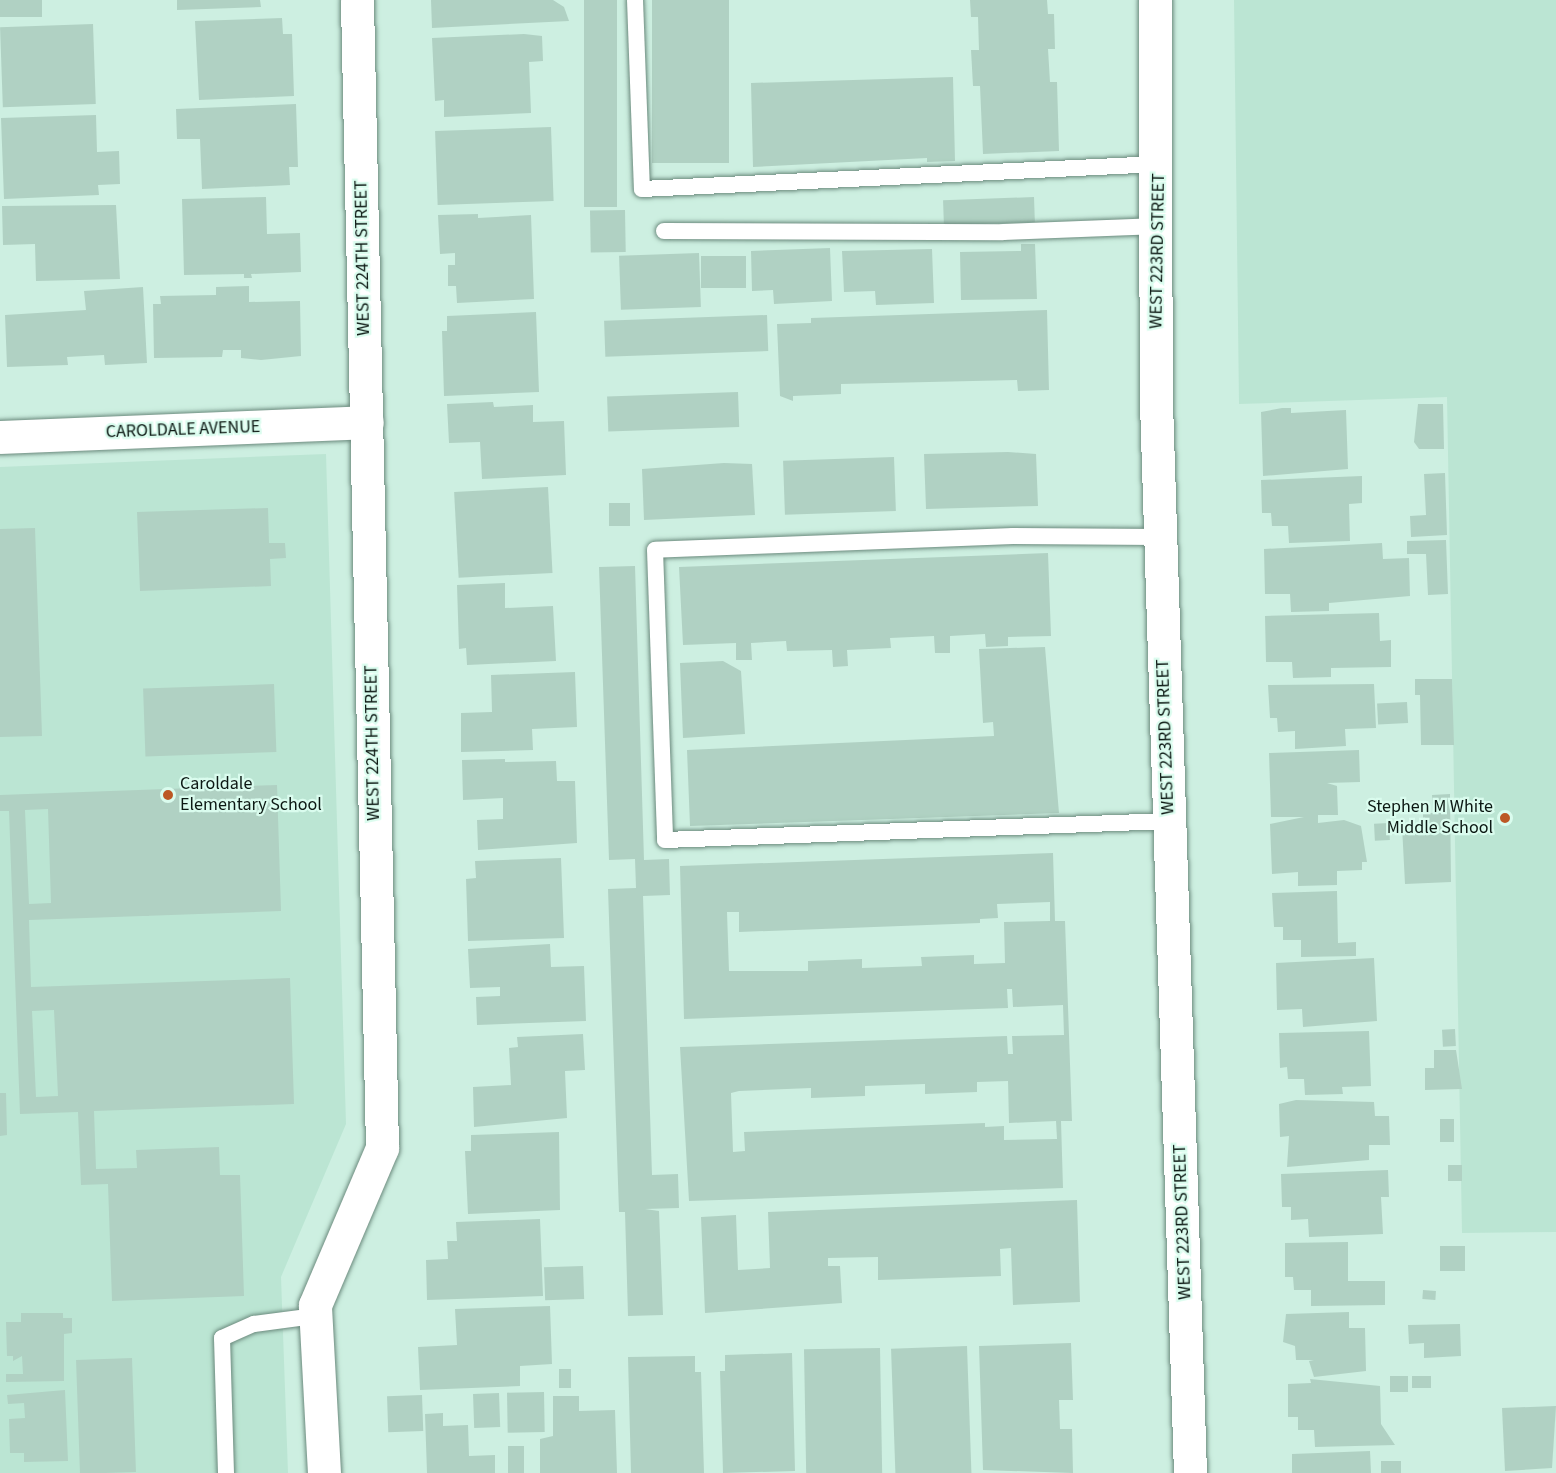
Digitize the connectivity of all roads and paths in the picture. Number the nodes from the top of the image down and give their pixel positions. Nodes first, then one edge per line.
1 (357, 0) edge
2 (635, 0) edge
3 (1155, 0) edge
4 (1159, 164) junction
5 (1159, 226) junction
6 (664, 231) dead end
7 (367, 422) junction
8 (0, 437) edge
9 (1160, 537) junction
10 (1169, 821) junction
11 (315, 1316) junction
12 (226, 1473) edge
13 (324, 1473) edge
14 (1190, 1473) edge

1 - 7 street, WEST 224TH STREET
2 - 4 lane
3 - 4 street, WEST 223RD STREET
4 - 5 street, WEST 223RD STREET
5 - 6 lane
5 - 9 street, WEST 223RD STREET
7 - 8 street, CAROLDALE AVENUE
7 - 11 street, WEST 224TH STREET
9 - 10 street, WEST 223RD STREET
9 - 10 lane
10 - 14 street, WEST 223RD STREET
11 - 12 lane
11 - 13 street, WEST 224TH STREET

